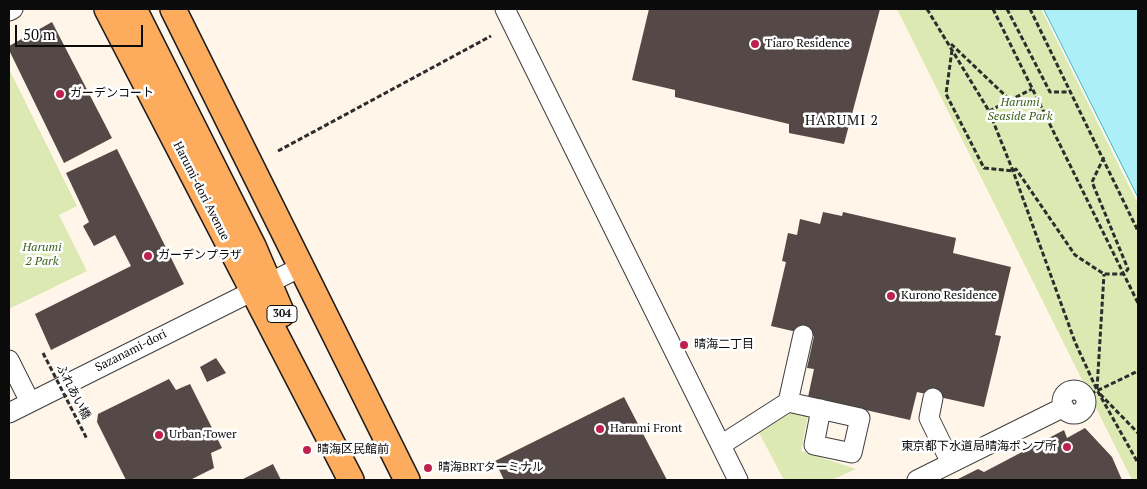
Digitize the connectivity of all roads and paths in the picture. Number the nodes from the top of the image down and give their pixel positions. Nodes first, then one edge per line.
1 (13, 9) edge
2 (107, 9) edge
3 (134, 9) edge
4 (173, 9) edge
5 (505, 9) edge
6 (927, 9) edge
7 (993, 9) edge
8 (1007, 9) edge
9 (1030, 9) edge
10 (9, 11) edge
11 (491, 36) dead end
12 (947, 40) junction
13 (1032, 89) junction
14 (1071, 92) junction
15 (1010, 100) junction
16 (988, 111) junction
17 (278, 151) dead end
18 (1104, 156) junction
19 (1013, 171) junction
20 (1138, 231) edge
21 (301, 267) junction
22 (1104, 274) junction
23 (1124, 274) junction
24 (260, 286) junction
25 (1138, 302) edge
26 (803, 335) dead end
27 (44, 353) dead end
28 (9, 360) edge
29 (1138, 372) edge
30 (1090, 393) junction
31 (933, 398) dead end
32 (30, 402) junction
33 (788, 402) junction
34 (821, 409) dead end
35 (9, 413) edge
36 (1138, 433) edge
37 (87, 439) dead end
38 (721, 445) junction
39 (951, 463) junction
40 (1138, 463) edge
41 (351, 480) edge
42 (407, 480) edge
43 (738, 480) edge
44 (917, 480) edge

1 - 10 street
2 - 24 main road, Harumi-dori Avenue / 304
3 - 24 main road, Harumi-dori Avenue / 304
4 - 21 main road
5 - 38 street
6 - 12 path
7 - 13 path
8 - 14 path
9 - 14 path
11 - 17 path
12 - 15 path
12 - 16 path
12 - 19 path
13 - 15 path
13 - 23 path
14 - 18 path
15 - 16 path
16 - 19 path
18 - 20 path
18 - 23 path
19 - 22 path
19 - 30 path
21 - 24 street, Sazanami-dori
21 - 42 main road
22 - 23 path
22 - 30 path
23 - 25 path
24 - 32 street, Sazanami-dori
24 - 41 main road, Harumi-dori Avenue / 304
26 - 33 street
27 - 37 path, ふれあい橋, bridge
28 - 32 street
29 - 30 path
30 - 36 path
30 - 39 street
30 - 40 path
31 - 39 street
32 - 35 street, Sazanami-dori
33 - 34 street
33 - 38 street
38 - 43 street
39 - 44 street

